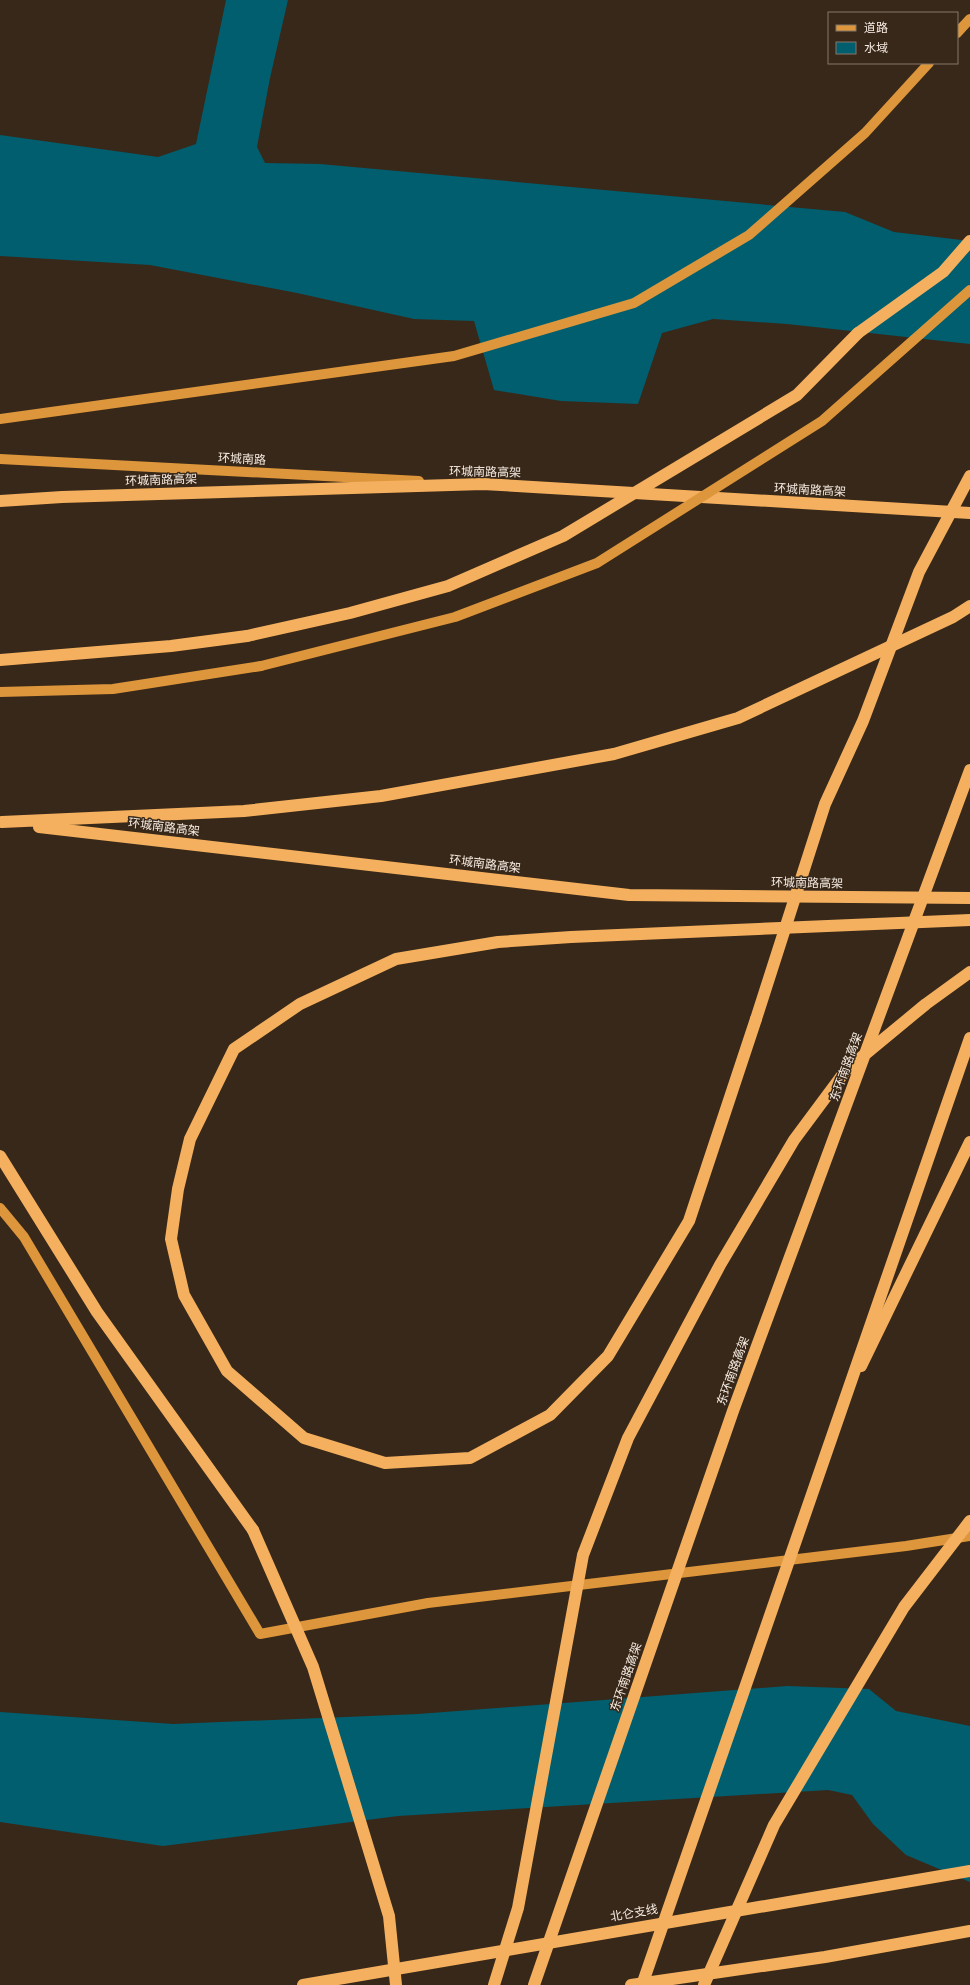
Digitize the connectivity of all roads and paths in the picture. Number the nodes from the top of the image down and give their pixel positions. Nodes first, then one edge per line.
1 (970, 19) edge
2 (958, 32) edge
3 (928, 64) edge
4 (970, 241) edge
5 (970, 290) edge
6 (0, 419) edge
7 (0, 459) edge
8 (970, 476) edge
9 (483, 484) junction
10 (0, 501) edge
11 (970, 513) edge
12 (970, 606) edge
13 (0, 660) edge
14 (0, 692) edge
15 (970, 770) edge
16 (1, 822) edge
17 (970, 898) edge
18 (970, 920) edge
19 (970, 972) edge
20 (970, 1038) edge
21 (970, 1142) edge
22 (0, 1156) edge
23 (0, 1208) edge
24 (845, 1397) junction
25 (970, 1520) edge
26 (970, 1536) edge
27 (970, 1871) edge
28 (970, 1931) edge
29 (303, 1985) edge
30 (396, 1985) edge
31 (494, 1985) edge
32 (534, 1985) edge
33 (631, 1985) edge
34 (642, 1985) edge
35 (704, 1985) edge

1 - 2 main road
3 - 6 main road
4 - 13 highway, bridge
5 - 14 main road, bridge
7 - 9 main road, 环城南路
8 - 18 highway, bridge
9 - 10 highway, 环城南路高架
9 - 11 highway, 环城南路高架
12 - 16 highway
15 - 32 highway, 东环南路高架, bridge
16 - 17 highway, 环城南路高架
19 - 31 highway, bridge
20 - 24 highway, bridge
21 - 24 highway, bridge
22 - 30 highway, bridge
23 - 26 main road
24 - 34 highway, bridge
25 - 35 highway, bridge
27 - 29 highway, 北仑支线
28 - 33 highway

